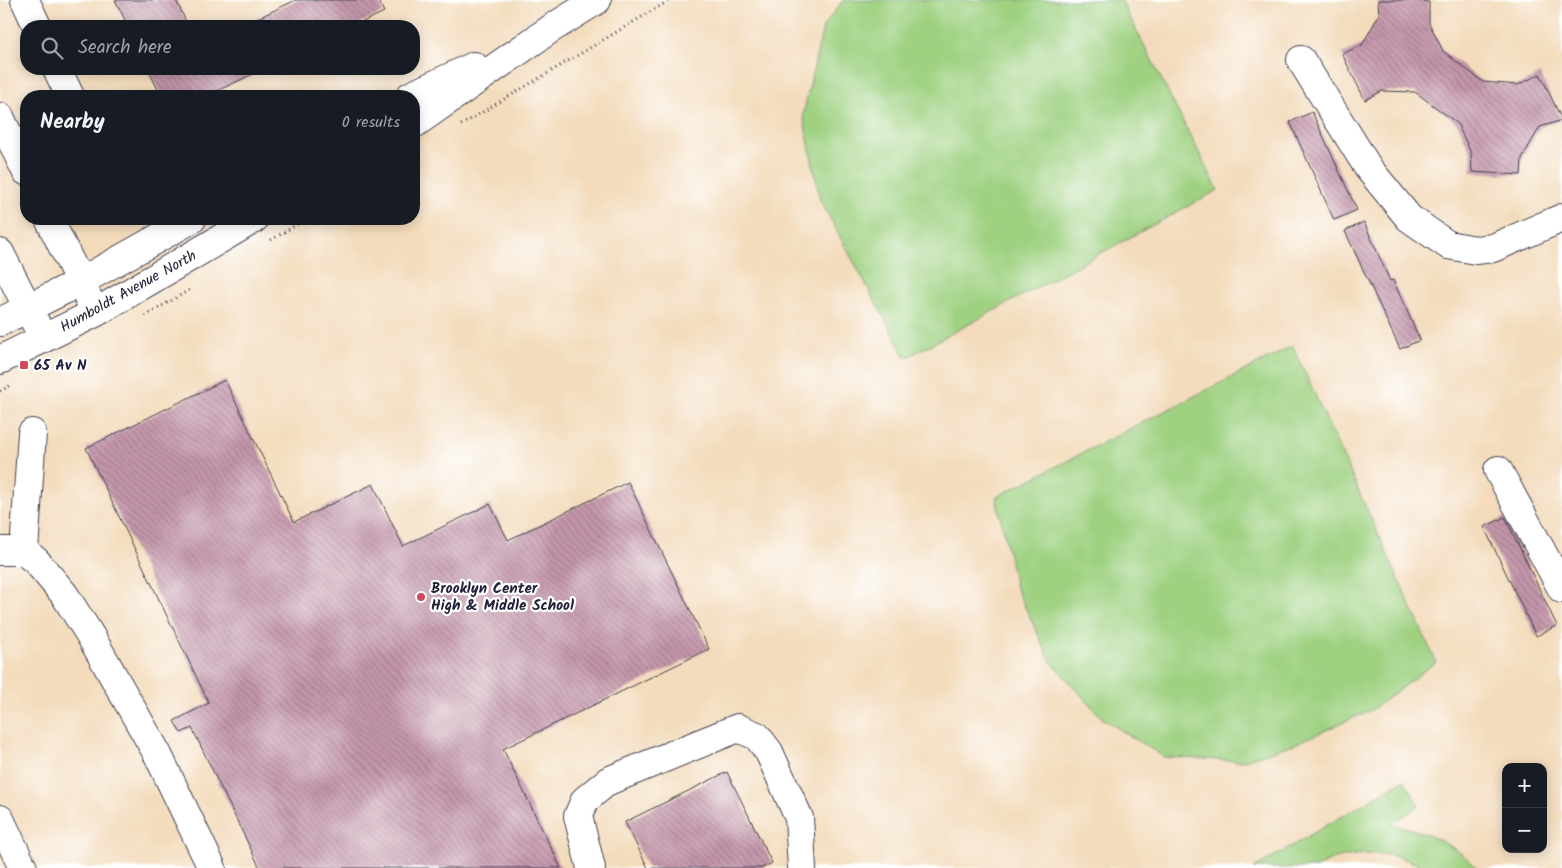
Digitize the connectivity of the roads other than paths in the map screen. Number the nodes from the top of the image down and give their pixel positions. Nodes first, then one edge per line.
1 (25, 0) edge
2 (597, 0) edge
3 (34, 20) edge
4 (552, 28) junction
5 (1301, 60) dead end
6 (60, 75) edge
7 (67, 90) edge
8 (420, 91) edge
9 (0, 117) edge
10 (420, 120) edge
11 (20, 159) edge
12 (1562, 218) edge
13 (52, 225) edge
14 (181, 225) edge
15 (244, 225) edge
16 (0, 253) edge
17 (80, 282) junction
18 (28, 309) junction
19 (95, 312) junction
20 (0, 322) edge
21 (44, 338) junction
22 (0, 360) edge
23 (32, 433) dead end
24 (1498, 470) dead end
25 (12, 551) edge
26 (1562, 589) edge
27 (0, 819) edge
28 (23, 868) edge
29 (212, 868) edge
30 (591, 868) edge
31 (802, 868) edge

1 - 3 street
2 - 4 street
4 - 8 street
4 - 10 street
5 - 12 street
6 - 7 street
9 - 11 street
13 - 17 street
14 - 17 street, Humboldt Avenue North
15 - 19 street, Humboldt Avenue North
16 - 18 street
17 - 18 street, Humboldt Avenue North
17 - 19 street
18 - 20 street, Humboldt Avenue North
18 - 21 street
19 - 21 street, Humboldt Avenue North
21 - 22 street, Humboldt Avenue North
23 - 25 street
24 - 26 street
25 - 29 street
27 - 28 street
30 - 31 street

